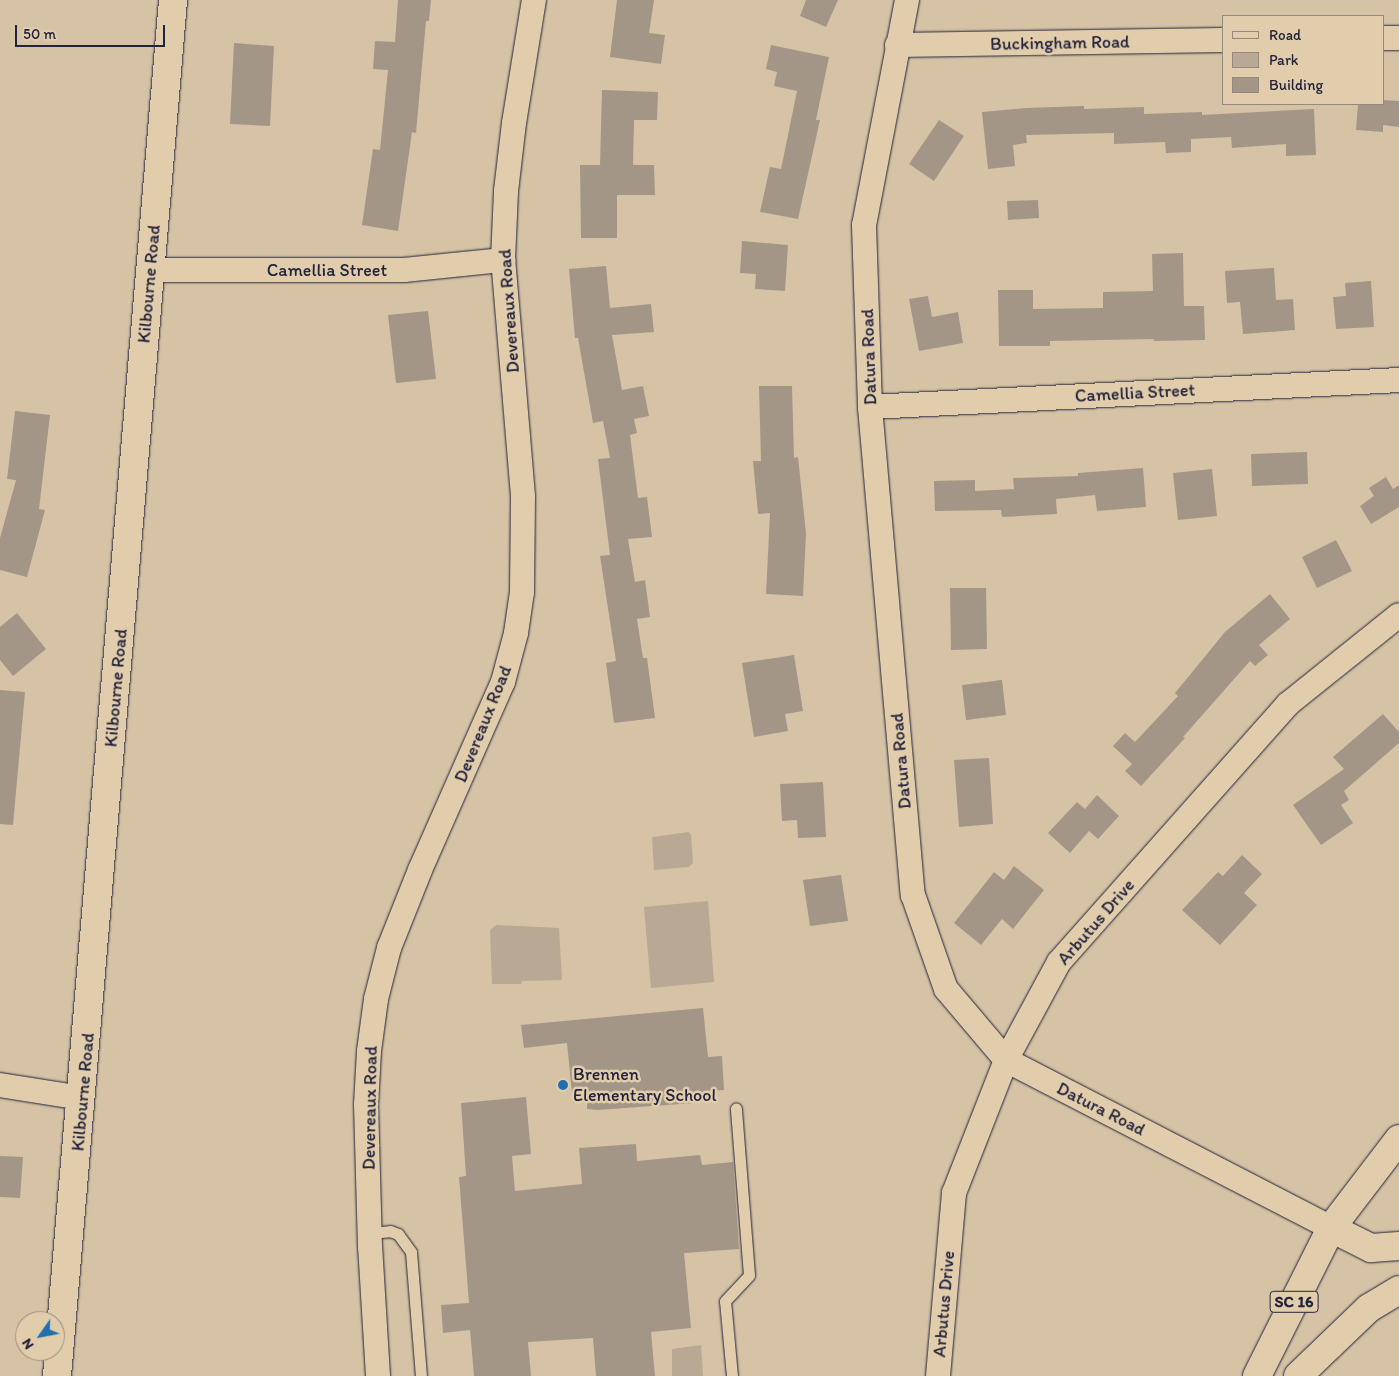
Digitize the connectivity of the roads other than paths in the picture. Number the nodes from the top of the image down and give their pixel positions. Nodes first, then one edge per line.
1 (173, 0) edge
2 (534, 0) edge
3 (907, 0) edge
4 (1384, 38) edge
5 (1399, 38) edge
6 (1222, 40) edge
7 (898, 45) junction
8 (504, 260) junction
9 (150, 270) junction
10 (1399, 380) edge
11 (870, 406) junction
12 (1399, 615) edge
13 (1006, 1060) junction
14 (0, 1085) edge
15 (82, 1098) junction
16 (736, 1109) dead end
17 (1399, 1139) edge
18 (1331, 1228) junction
19 (369, 1233) junction
20 (1399, 1246) edge
21 (1399, 1290) edge
22 (58, 1376) edge
23 (378, 1376) edge
24 (421, 1376) edge
25 (732, 1376) edge
26 (938, 1376) edge
27 (1257, 1376) edge
28 (1298, 1376) edge

1 - 9 street, Kilbourne Road
2 - 8 street, Devereaux Road
3 - 7 street, Datura Road
4 - 5 street
6 - 7 street, Buckingham Road
7 - 11 street, Datura Road
8 - 9 street, Camellia Street
8 - 19 street, Devereaux Road
9 - 15 street, Kilbourne Road
10 - 11 street, Camellia Street
11 - 13 street, Datura Road
12 - 13 street, Arbutus Drive
13 - 18 street, Datura Road
13 - 26 street, Arbutus Drive
14 - 15 street
15 - 22 street, Kilbourne Road
16 - 25 lane
17 - 18 street
18 - 20 street, Datura Road
18 - 27 street, SC 16
19 - 23 street, Devereaux Road
19 - 24 lane
21 - 28 street

